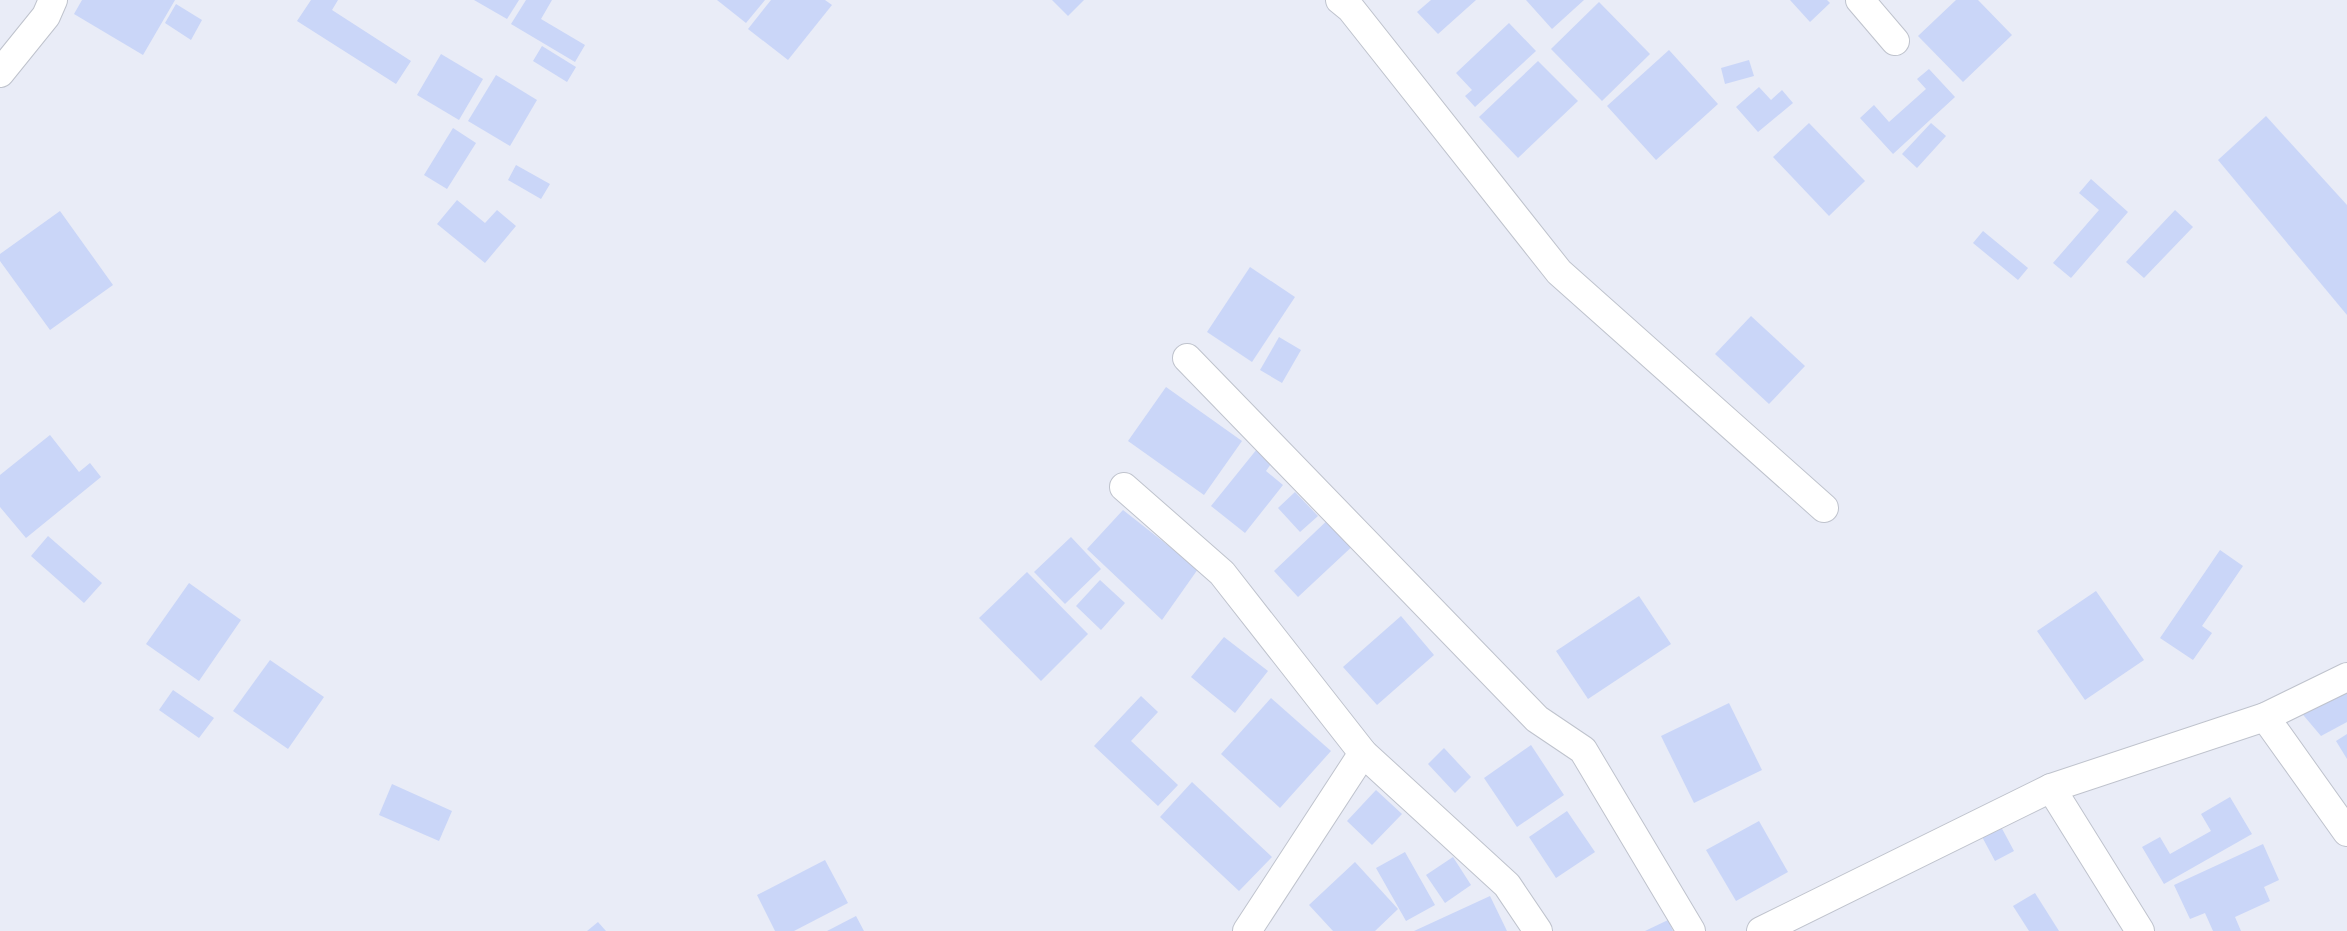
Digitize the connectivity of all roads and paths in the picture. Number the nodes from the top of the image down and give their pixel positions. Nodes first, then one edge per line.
1 (53, 0) edge
2 (1340, 0) edge
3 (1860, 0) edge
4 (1895, 41) dead end
5 (0, 73) edge
6 (1188, 358) dead end
7 (1124, 487) dead end
8 (1824, 508) dead end
9 (2347, 677) edge
10 (2265, 717) junction
11 (1363, 753) junction
12 (2051, 788) junction
13 (2347, 832) edge
14 (1247, 931) edge
15 (1538, 931) edge
16 (1691, 931) edge
17 (1761, 931) edge
18 (2140, 931) edge

1 - 5 street
2 - 8 street
3 - 4 street
6 - 16 street
7 - 11 street
9 - 10 street
10 - 12 street
10 - 13 street
11 - 14 street
11 - 15 street
12 - 17 street
12 - 18 street

